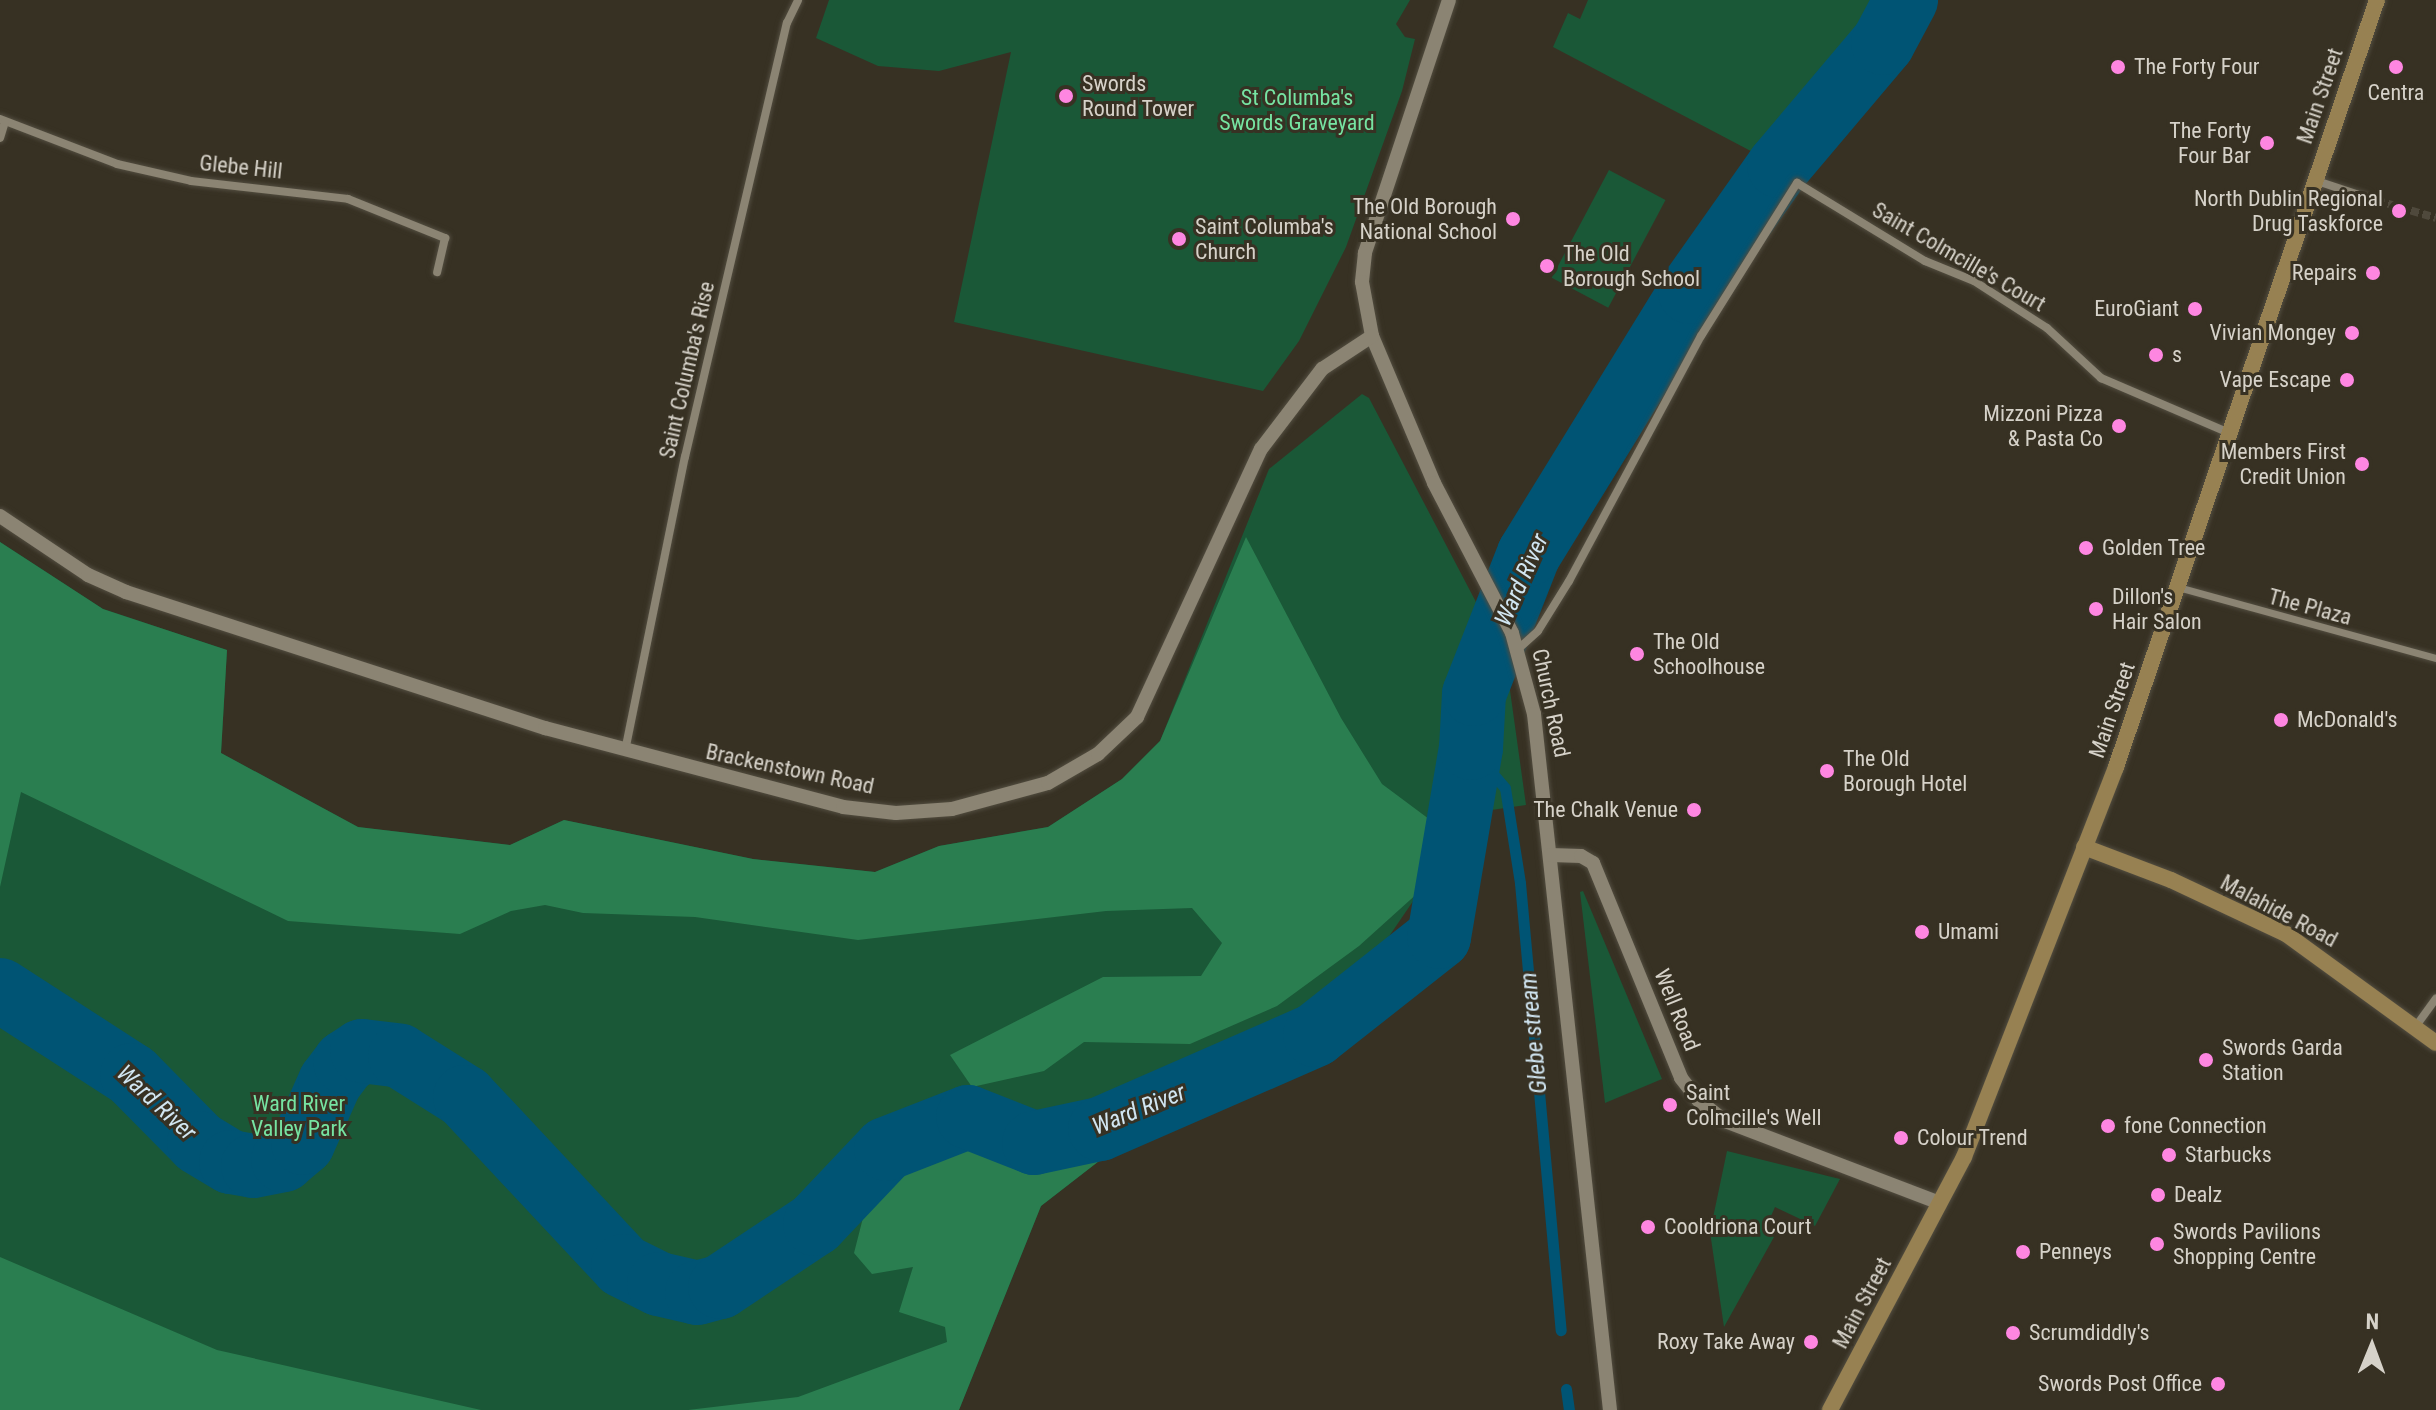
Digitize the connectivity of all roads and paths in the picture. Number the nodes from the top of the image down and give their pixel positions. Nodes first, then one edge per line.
1 (798, 0) edge
2 (1449, 0) edge
3 (2377, 0) edge
4 (3, 120) edge
5 (0, 138) edge
6 (2314, 180) junction
7 (2365, 197) tunnel mouth
8 (437, 272) dead end
9 (1372, 336) junction
10 (2227, 432) junction
11 (0, 516) edge
12 (2176, 587) junction
13 (1517, 650) junction
14 (2436, 658) edge
15 (625, 751) junction
16 (2084, 847) junction
17 (1551, 855) junction
18 (2436, 998) edge
19 (2416, 1026) junction
20 (2436, 1043) edge
21 (1940, 1203) junction
22 (1610, 1410) edge
23 (1830, 1410) edge

1 - 15 street, Saint Columba's Rise
2 - 9 street, Church Road
3 - 6 main road, Main Street
4 - 5 street
4 - 8 street, Glebe Hill
6 - 7 street
6 - 10 main road, Main Street
9 - 13 street, Church Road
9 - 15 street, Brackenstown Road
10 - 12 main road, Main Street
10 - 13 street, Saint Colmcille's Court
11 - 15 street, Brackenstown Road
12 - 14 street, The Plaza
12 - 16 main road, Main Street
13 - 17 street, Church Road
16 - 19 main road, Malahide Road
16 - 21 main road, Main Street
17 - 21 street, Well Road
17 - 22 street, Church Road
18 - 19 street
19 - 20 main road, Malahide Road
21 - 23 main road, Main Street

